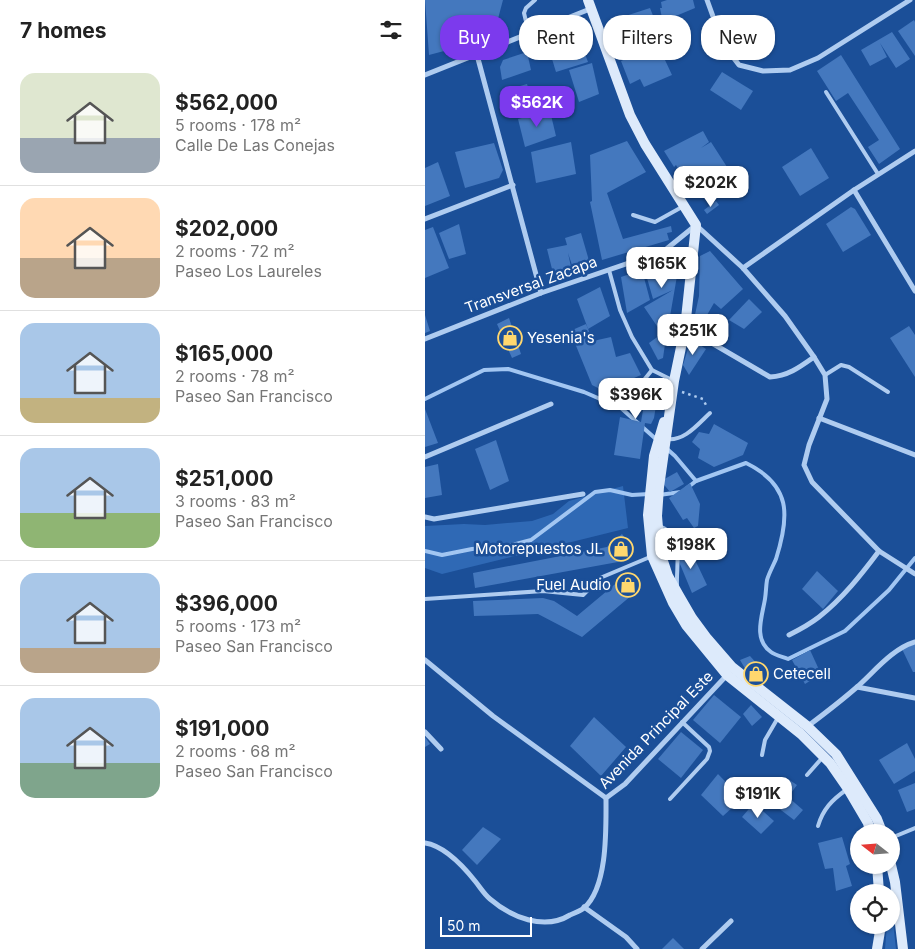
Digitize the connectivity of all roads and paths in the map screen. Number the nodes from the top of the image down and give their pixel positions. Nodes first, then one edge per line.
1 (535, 0) edge
2 (707, 0) edge
3 (910, 0) edge
4 (589, 5) edge
5 (524, 15) edge
6 (568, 15) edge
7 (464, 60) edge
8 (478, 60) edge
9 (425, 75) edge
10 (826, 92) dead end
11 (915, 150) edge
12 (878, 174) junction
13 (513, 185) junction
14 (854, 190) junction
15 (684, 206) junction
16 (633, 215) dead end
17 (425, 220) edge
18 (696, 225) junction
19 (743, 268) junction
20 (609, 270) junction
21 (915, 291) edge
22 (541, 293) junction
23 (685, 328) junction
24 (425, 339) edge
25 (814, 357) junction
26 (652, 370) junction
27 (825, 375) junction
28 (675, 381) junction
29 (634, 387) dead end
30 (681, 392) dead end
31 (888, 392) dead end
32 (551, 404) dead end
33 (710, 413) joint
34 (819, 418) junction
35 (664, 439) junction
36 (915, 455) edge
37 (425, 457) edge
38 (583, 494) dead end
39 (425, 517) edge
40 (654, 519) junction
41 (879, 551) junction
42 (652, 556) junction
43 (915, 574) edge
44 (677, 594) junction
45 (425, 599) edge
46 (789, 635) dead end
47 (915, 642) edge
48 (425, 660) edge
49 (727, 675) junction
50 (857, 687) junction
51 (915, 698) edge
52 (785, 708) junction
53 (778, 717) junction
54 (682, 722) junction
55 (807, 726) junction
56 (425, 732) edge
57 (441, 749) dead end
58 (761, 755) dead end
59 (824, 756) junction
60 (807, 775) dead end
61 (848, 789) junction
62 (606, 798) junction
63 (670, 798) dead end
64 (868, 824) edge
65 (878, 824) edge
66 (818, 826) dead end
67 (915, 828) edge
68 (900, 834) edge
69 (425, 843) edge
70 (893, 874) edge
71 (584, 907) junction
72 (731, 921) dead end
73 (880, 934) edge
74 (637, 949) edge
75 (702, 949) edge
76 (877, 949) edge
77 (903, 949) edge

1 - 5 lane
2 - 3 street
4 - 6 street
4 - 15 street
7 - 9 street
8 - 13 street
10 - 12 lane
11 - 12 street
12 - 14 street
13 - 17 street
13 - 22 street
14 - 19 street
14 - 21 street
15 - 16 lane
15 - 18 street
18 - 19 street
18 - 20 street, Transversal Zacapa
18 - 23 street
19 - 25 street
20 - 22 street, Transversal Zacapa
20 - 26 lane
22 - 24 street, Transversal Zacapa
23 - 25 street
23 - 28 street
25 - 27 street
26 - 28 lane
26 - 29 lane
27 - 31 lane
27 - 34 street
28 - 35 street
30 - 33 path
32 - 37 street
33 - 35 lane
34 - 36 street
34 - 41 street
35 - 40 street
38 - 39 street
40 - 42 street
40 - 44 street
40 - 44 lane
41 - 43 street
41 - 46 street
42 - 45 lane
42 - 49 street
44 - 52 street
47 - 50 street
48 - 62 street
49 - 53 street
49 - 54 street, Avenida Principal Este
50 - 51 street
50 - 55 street
52 - 53 lane
52 - 55 street
53 - 58 lane
53 - 59 street
54 - 62 street, Avenida Principal Este
54 - 63 lane
55 - 65 street
56 - 57 street
59 - 60 lane
59 - 61 street
61 - 64 street
61 - 66 lane
62 - 71 street, Avenida Principal Este
67 - 68 lane
69 - 71 street, Avenida Principal Este
70 - 77 street
71 - 74 street
72 - 75 street
73 - 76 street

